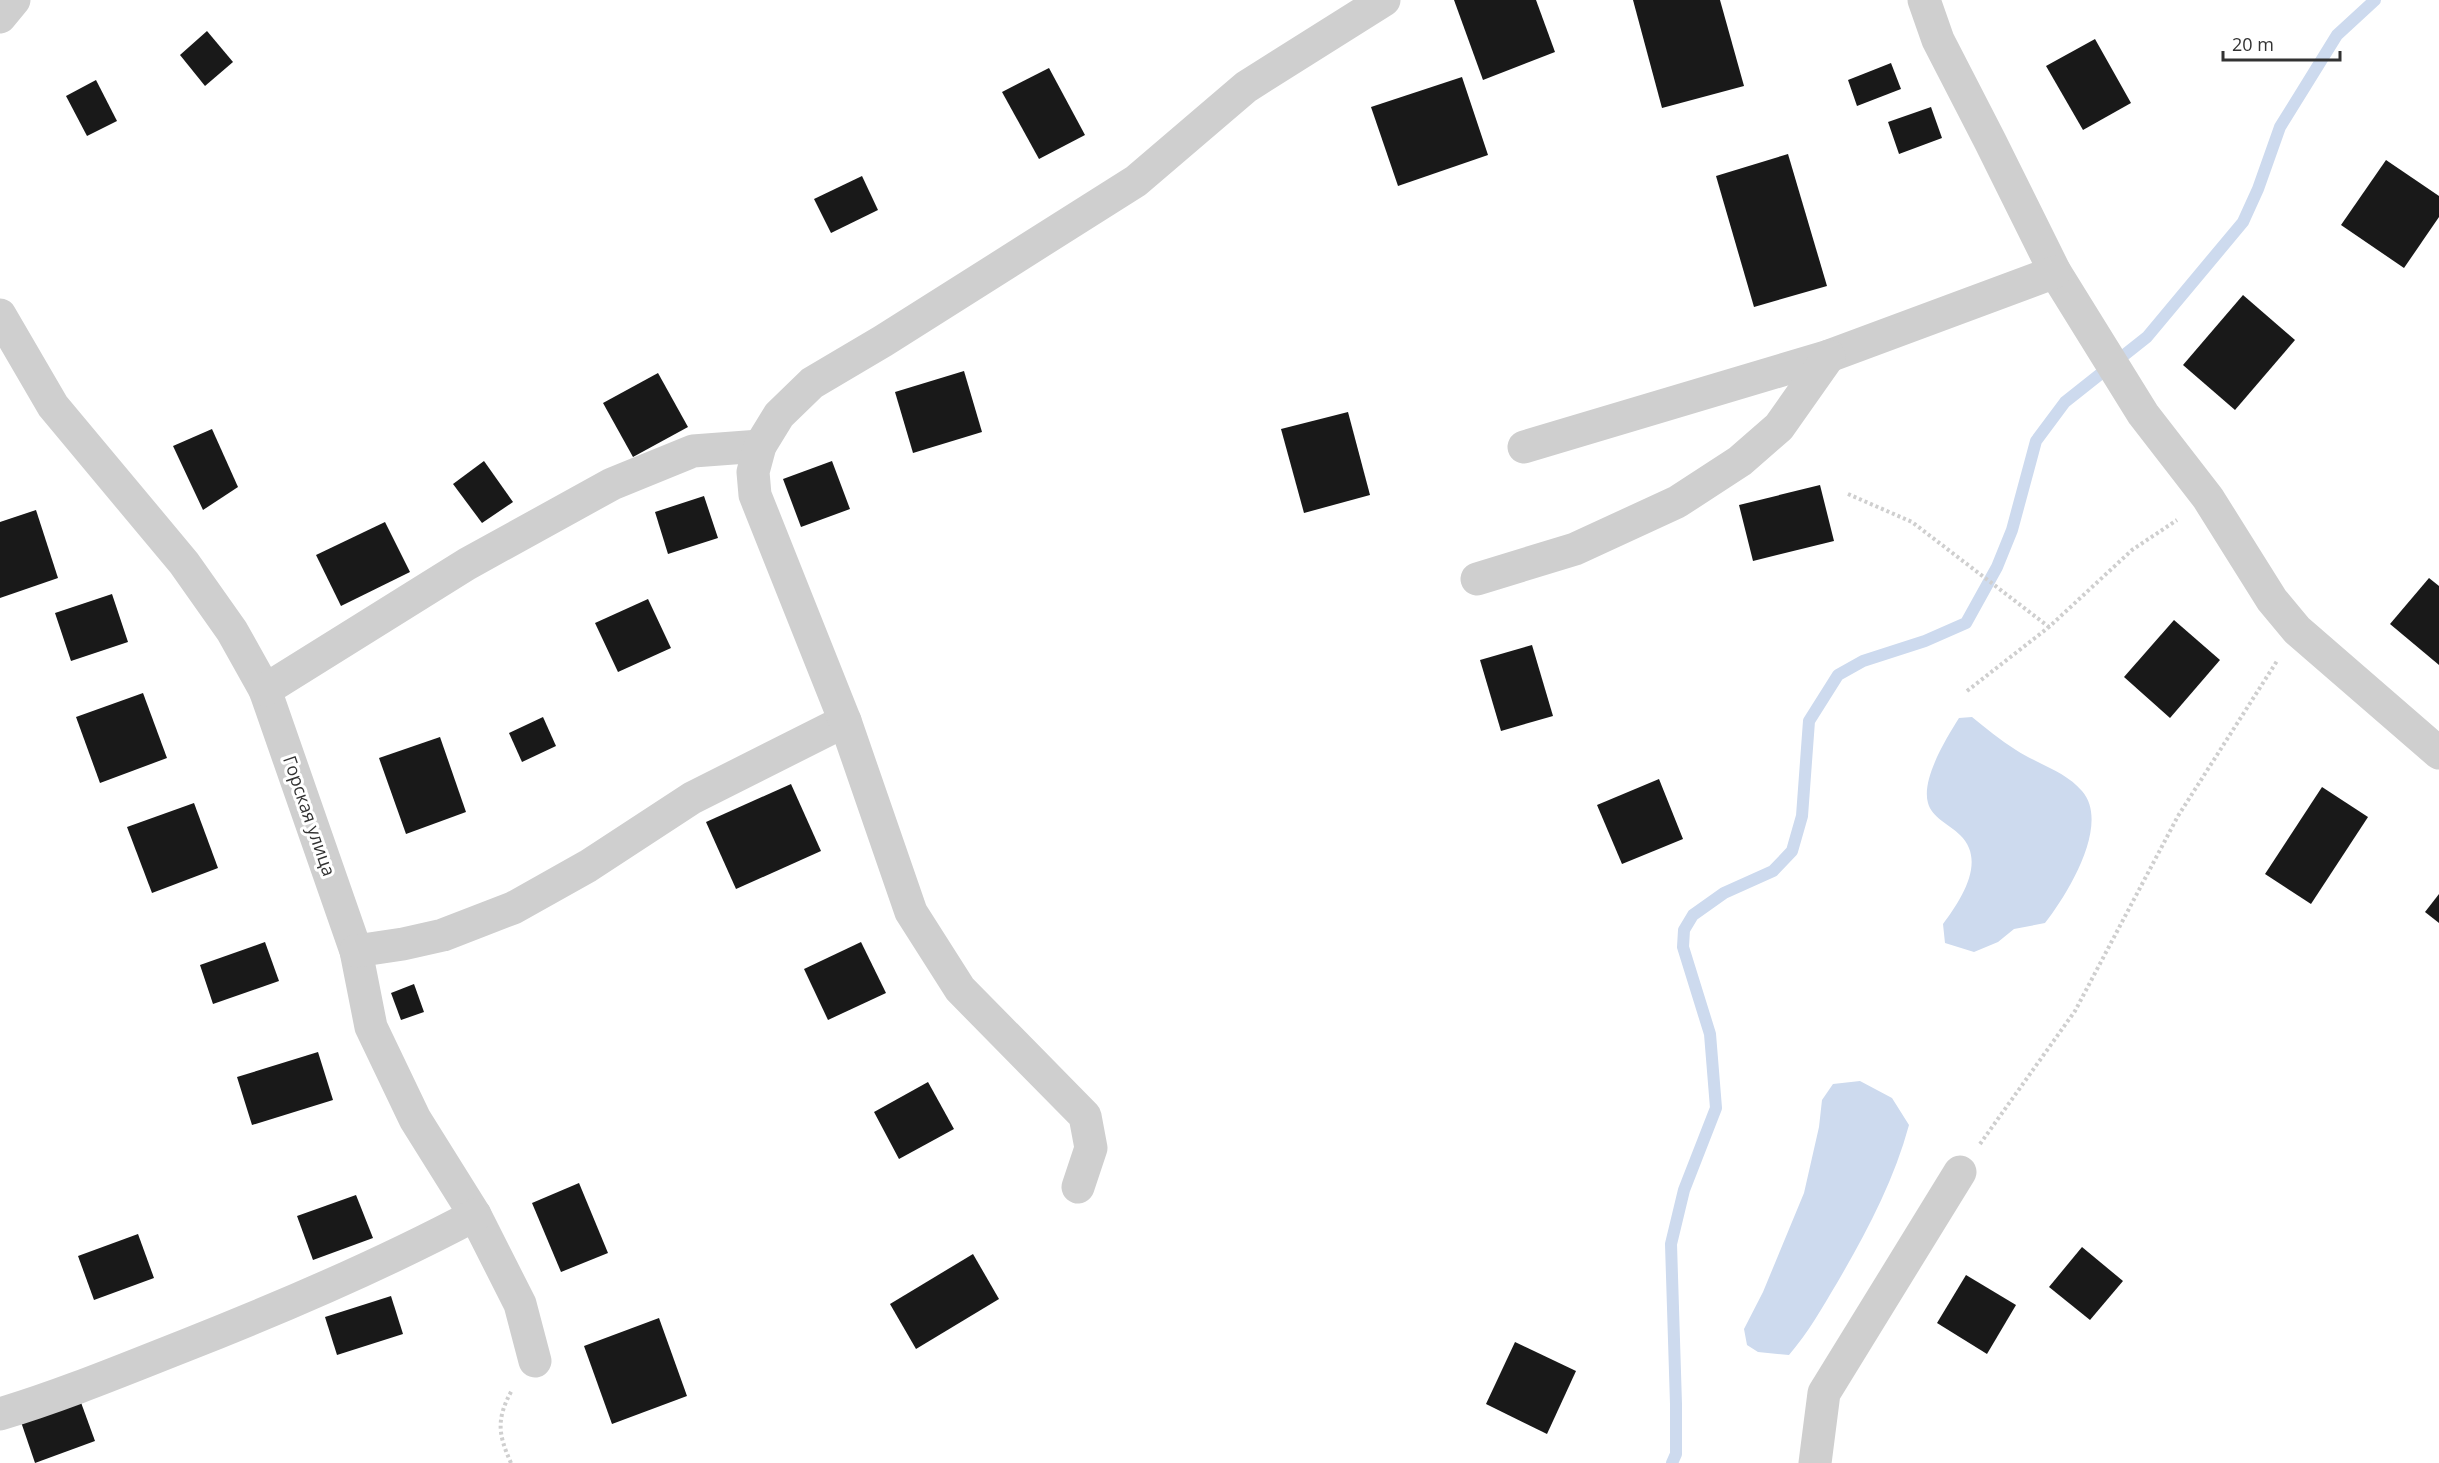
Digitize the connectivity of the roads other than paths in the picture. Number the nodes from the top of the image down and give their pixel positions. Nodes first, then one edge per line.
1 (14, 0) edge
2 (1384, 0) edge
3 (1924, 0) edge
4 (0, 17) edge
5 (2055, 272) junction
6 (0, 315) edge
7 (1828, 356) junction
8 (760, 446) junction
9 (1524, 447) dead end
10 (1477, 579) dead end
11 (265, 690) junction
12 (845, 721) junction
13 (2439, 753) edge
14 (356, 951) junction
15 (1960, 1172) road end
16 (1078, 1187) dead end
17 (475, 1215) junction
18 (535, 1361) road end
19 (0, 1414) edge
20 (1815, 1463) edge

1 - 4 street
2 - 8 street
3 - 5 street
5 - 7 street
5 - 13 street
6 - 11 street, Горская улица
7 - 9 street
7 - 10 street
8 - 11 street
8 - 12 street
11 - 14 street, Горская улица
12 - 14 street
12 - 16 street
14 - 17 street, Горская улица
15 - 20 street
17 - 18 street, Горская улица
17 - 19 street

